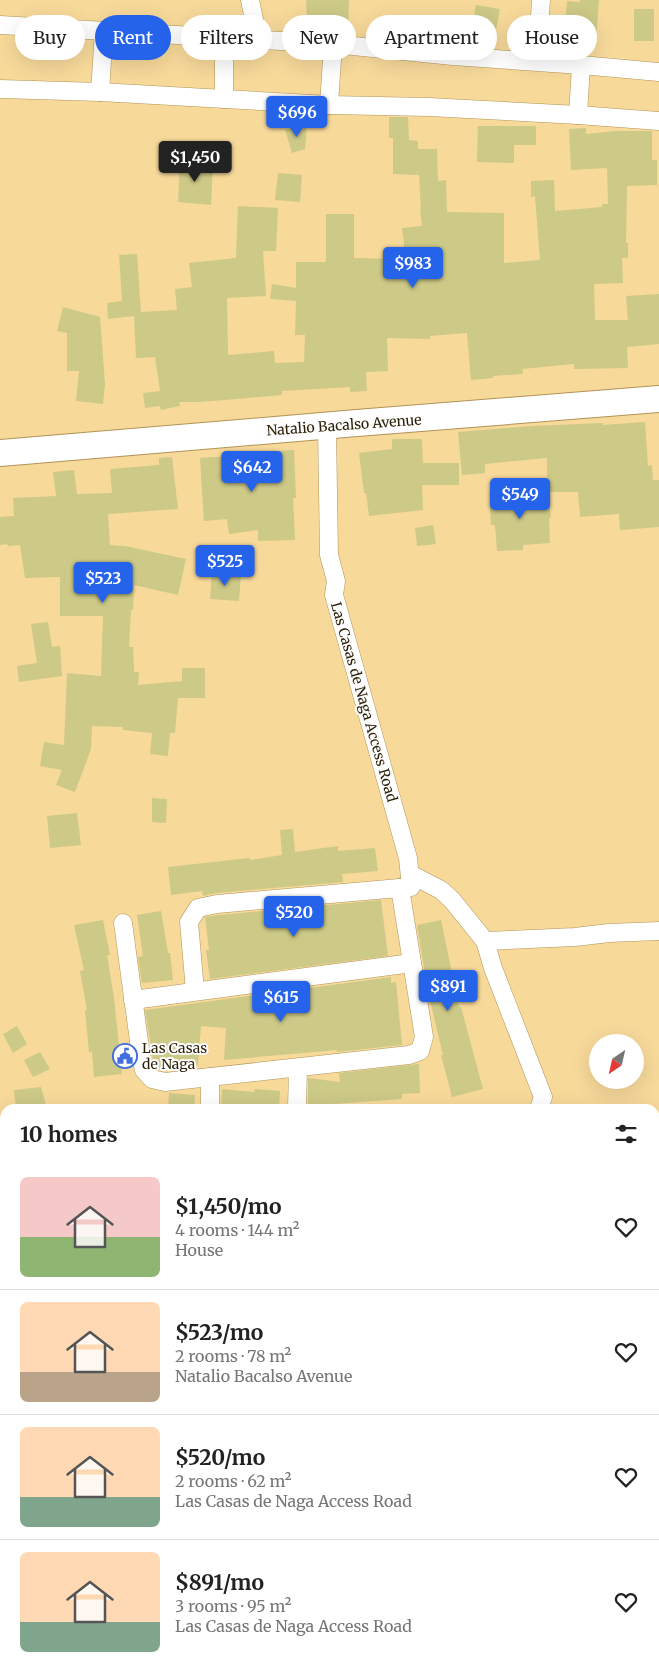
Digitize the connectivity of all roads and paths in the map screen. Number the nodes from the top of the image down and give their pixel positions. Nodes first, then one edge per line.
1 (250, 0) edge
2 (541, 0) edge
3 (253, 15) edge
4 (0, 25) edge
5 (95, 30) edge
6 (356, 46) edge
7 (102, 60) edge
8 (224, 60) edge
9 (332, 60) edge
10 (537, 61) junction
11 (581, 65) junction
12 (659, 72) edge
13 (0, 89) edge
14 (100, 92) junction
15 (224, 99) junction
16 (329, 105) junction
17 (578, 114) junction
18 (659, 121) edge
19 (659, 399) edge
20 (327, 427) junction
21 (0, 453) edge
22 (407, 883) junction
23 (123, 923) dead end
24 (659, 931) edge
25 (484, 941) junction
26 (412, 963) junction
27 (195, 991) junction
28 (134, 1000) junction
29 (298, 1068) junction
30 (210, 1077) junction
31 (210, 1104) edge
32 (297, 1104) edge
33 (541, 1104) edge

1 - 3 street
2 - 10 street
4 - 5 street
6 - 10 street
7 - 14 street
8 - 15 street
9 - 16 street
10 - 11 street
11 - 12 street
11 - 17 street
13 - 14 street
14 - 15 street
15 - 16 street
16 - 17 street
17 - 18 street
19 - 20 highway, Natalio Bacalso Avenue
20 - 21 highway, Natalio Bacalso Avenue
20 - 22 street, Las Casas de Naga Access Road
22 - 25 street
22 - 26 street, Las Casas de Naga Access Road
22 - 27 street
23 - 28 street
24 - 25 street
25 - 33 street
26 - 27 street
26 - 29 street, Las Casas de Naga Access Road
27 - 28 street
28 - 30 street
29 - 30 street
29 - 32 street
30 - 31 street

